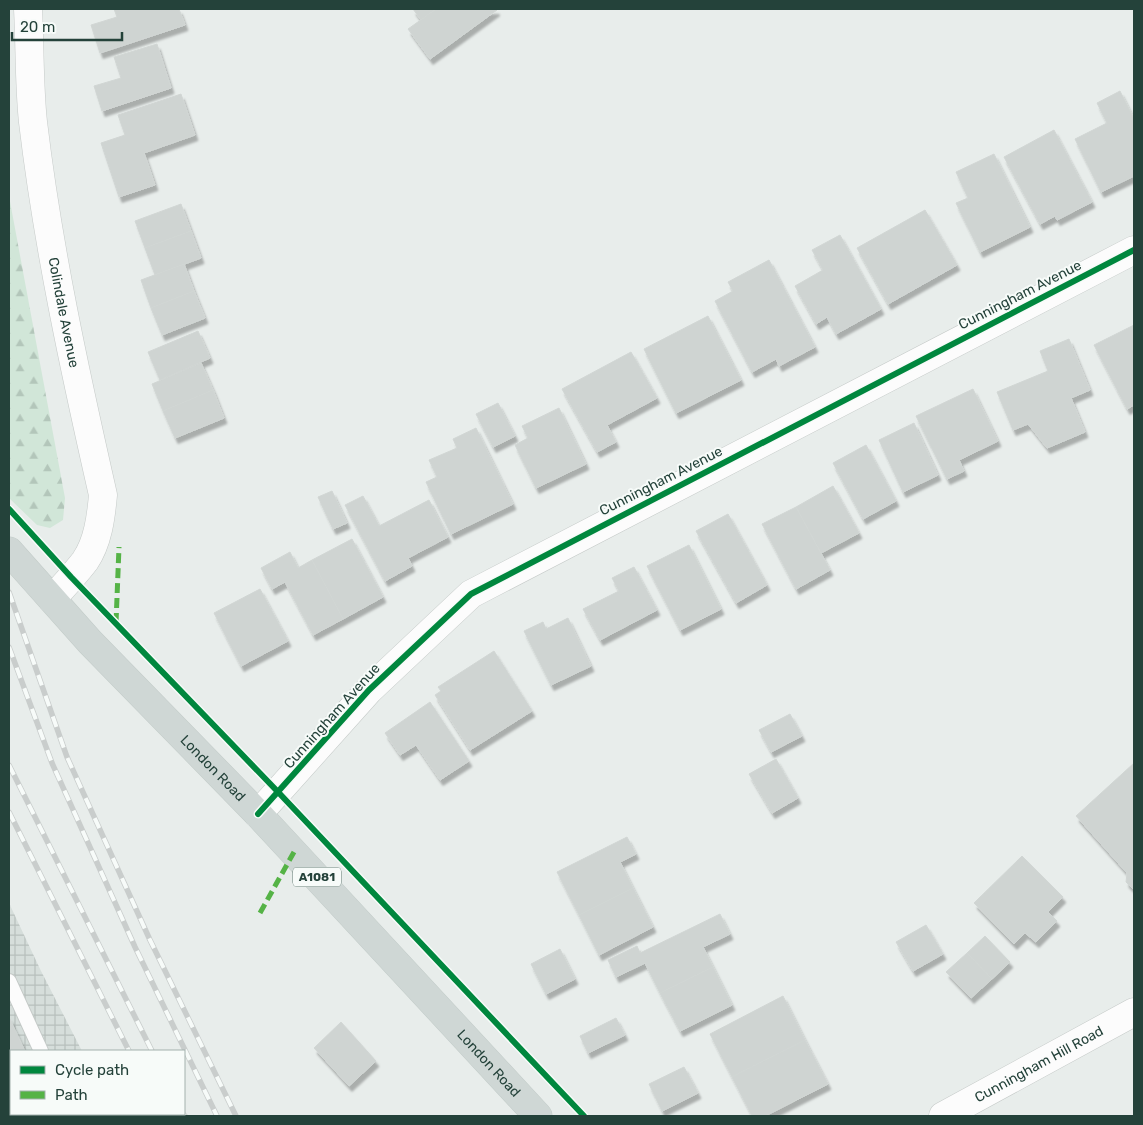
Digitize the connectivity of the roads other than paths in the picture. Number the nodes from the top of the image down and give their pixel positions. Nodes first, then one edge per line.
1 (28, 9) edge
2 (1134, 250) edge
3 (9, 551) edge
4 (52, 599) junction
5 (258, 814) junction
6 (9, 981) edge
7 (1134, 1012) edge
8 (41, 1050) edge
9 (538, 1116) edge
10 (943, 1116) edge

1 - 4 street, Colindale Avenue
2 - 5 street, Cunningham Avenue
3 - 4 main road, London Road / A1081
4 - 5 main road, London Road / A1081
5 - 9 main road, London Road / A1081
6 - 8 lane
7 - 10 street, Cunningham Hill Road

